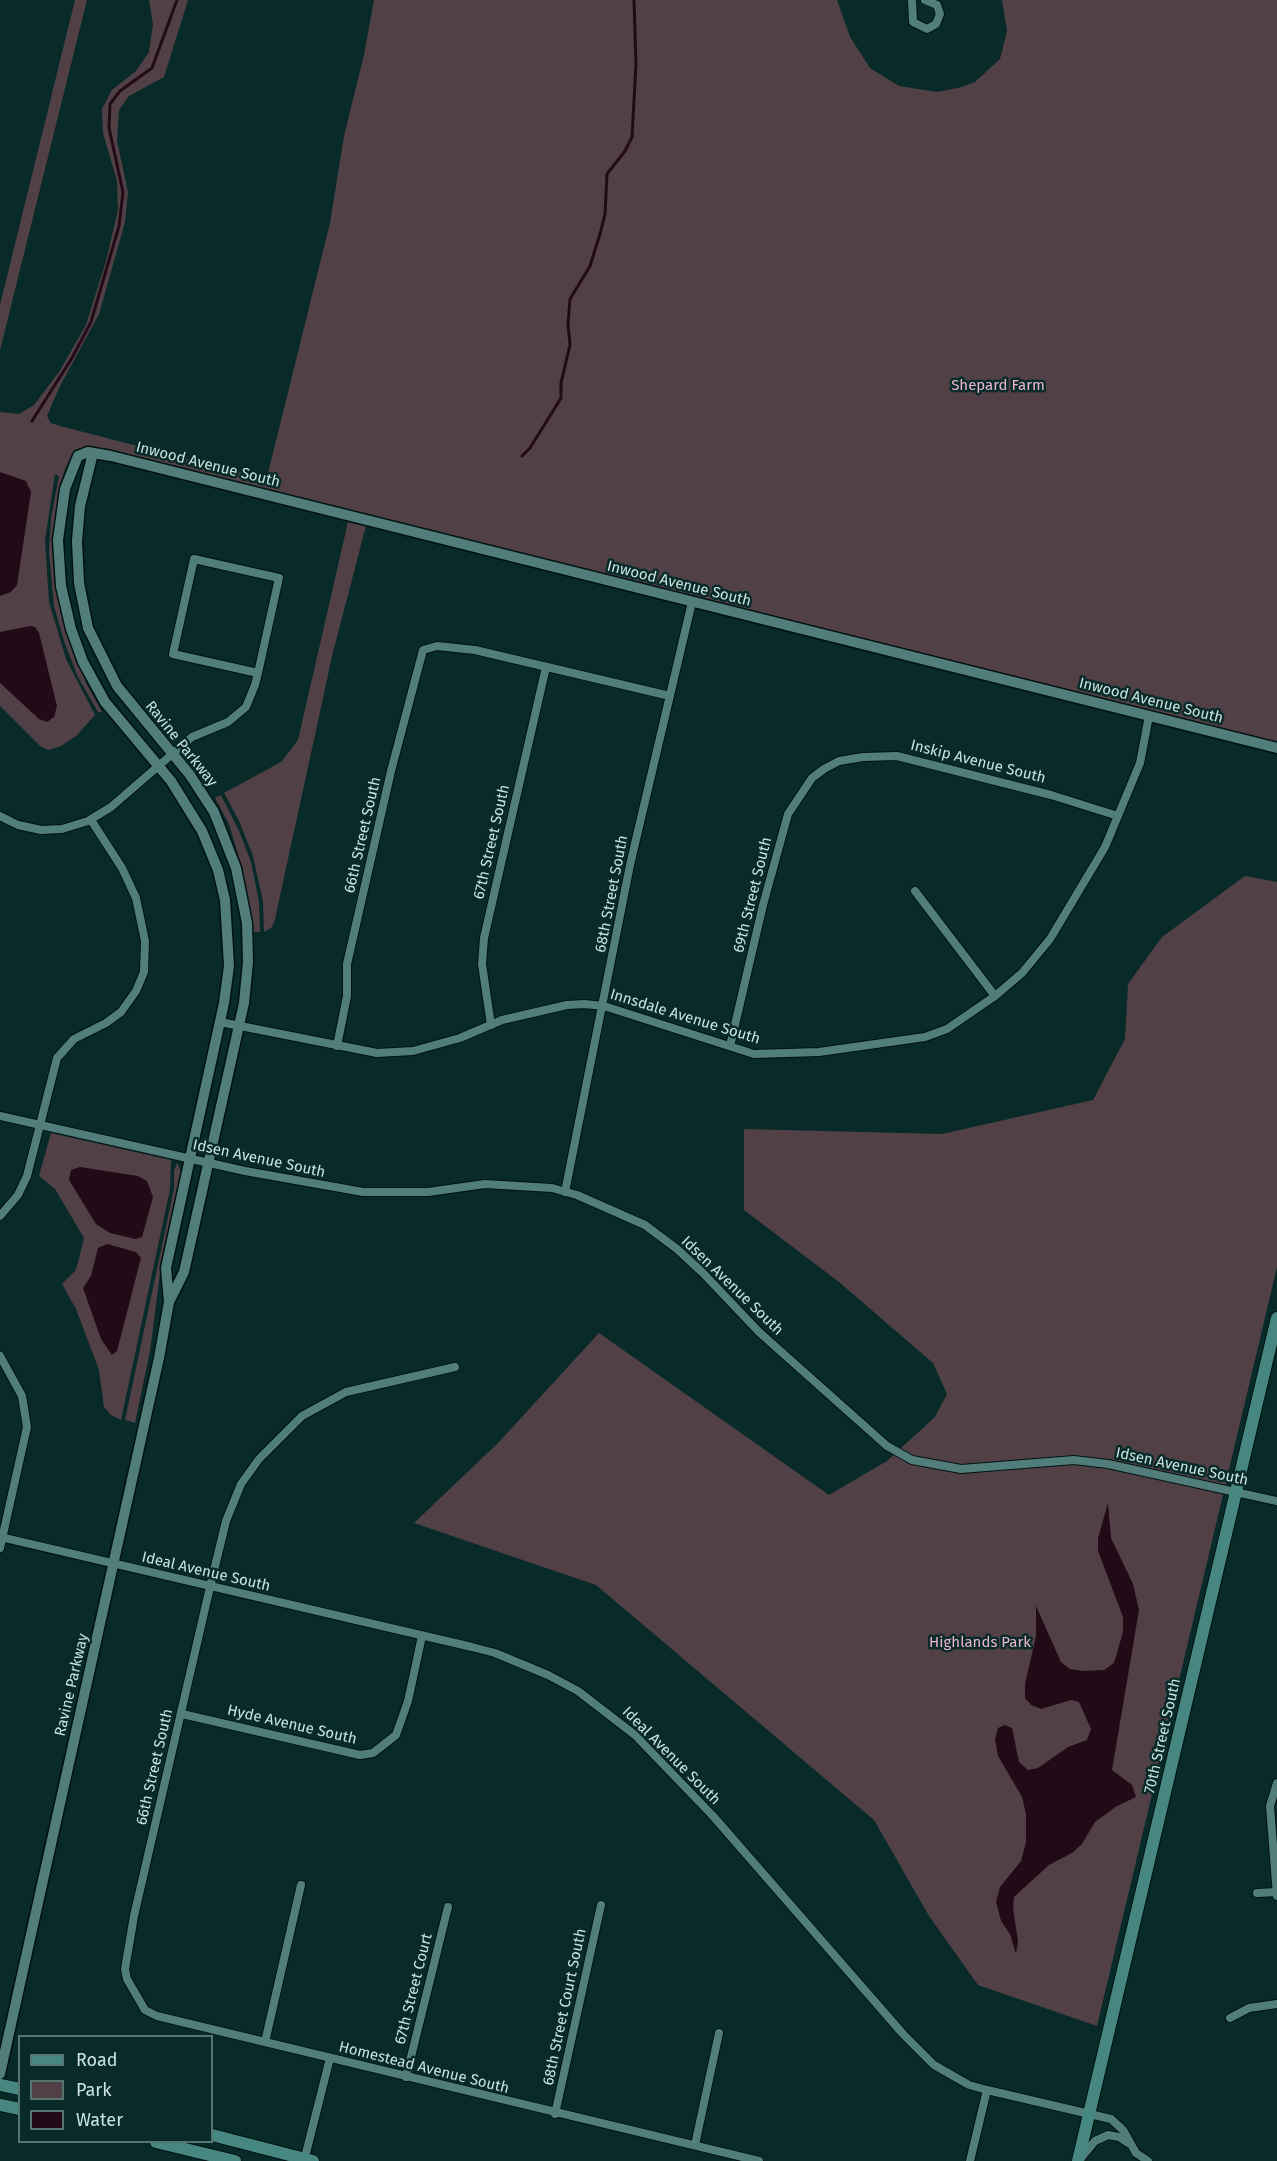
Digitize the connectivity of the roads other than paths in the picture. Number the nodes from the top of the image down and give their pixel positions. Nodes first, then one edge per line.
1 (912, 0) edge
2 (926, 0) edge
3 (93, 453) junction
4 (692, 602) junction
5 (546, 667) junction
6 (258, 673) junction
7 (670, 696) junction
8 (1149, 716) junction
9 (1277, 748) edge
10 (172, 754) junction
11 (159, 766) junction
12 (829, 766) joint
13 (0, 816) edge
14 (1118, 816) junction
15 (91, 820) junction
16 (915, 891) dead end
17 (995, 996) junction
18 (604, 1006) junction
19 (220, 1022) junction
20 (491, 1025) junction
21 (238, 1026) junction
22 (337, 1046) junction
23 (730, 1046) junction
24 (0, 1116) edge
25 (40, 1125) junction
26 (190, 1158) junction
27 (208, 1163) junction
28 (566, 1192) junction
29 (0, 1216) edge
30 (169, 1302) junction
31 (1277, 1318) edge
32 (0, 1356) edge
33 (455, 1367) dead end
34 (1236, 1493) junction
35 (1277, 1502) edge
36 (1, 1537) edge
37 (0, 1548) edge
38 (114, 1564) junction
39 (210, 1587) junction
40 (422, 1636) junction
41 (182, 1714) junction
42 (1277, 1783) edge
43 (301, 1886) dead end
44 (1257, 1893) dead end
45 (1277, 1893) edge
46 (601, 1905) dead end
47 (448, 1907) dead end
48 (128, 1953) joint
49 (1277, 2004) edge
50 (1230, 2018) dead end
51 (719, 2033) dead end
52 (265, 2042) junction
53 (330, 2058) junction
54 (0, 2074) edge
55 (406, 2077) junction
56 (0, 2085) edge
57 (18, 2089) edge
58 (987, 2090) junction
59 (0, 2104) edge
60 (18, 2108) edge
61 (1089, 2112) junction
62 (555, 2114) junction
63 (213, 2135) edge
64 (160, 2143) edge
65 (695, 2145) junction
66 (1131, 2145) junction
67 (308, 2160) edge
68 (235, 2161) edge
69 (759, 2161) edge
70 (970, 2161) edge
71 (1079, 2161) edge
72 (1148, 2161) edge

1 - 2 street
3 - 4 street, Inwood Avenue South
3 - 10 street, Ravine Parkway
3 - 11 street, Ravine Parkway
4 - 7 street, 68th Street South
4 - 8 street, Inwood Avenue South
5 - 7 street
5 - 20 street, 67th Street South
5 - 22 street, 66th Street South
6 - 6 street
6 - 10 street
7 - 18 street, 68th Street South
8 - 9 street, Inwood Avenue South
8 - 14 street, Innsdale Avenue South
10 - 11 street
10 - 21 street, Ravine Parkway
11 - 15 street
11 - 19 street, Ravine Parkway
12 - 14 street, Inskip Avenue South
12 - 23 street, 69th Street South
13 - 15 street
14 - 17 street, Innsdale Avenue South
15 - 25 street
16 - 17 street
17 - 23 street, Innsdale Avenue South
18 - 20 street, Innsdale Avenue South
18 - 23 street, Innsdale Avenue South
18 - 28 street, 68th Street South
19 - 21 street, Innsdale Avenue South
19 - 26 street, Ravine Parkway
20 - 22 street, Innsdale Avenue South
21 - 22 street, Innsdale Avenue South
21 - 27 street, Ravine Parkway
24 - 25 street, Idsen Avenue South
25 - 26 street, Idsen Avenue South
25 - 29 street
26 - 27 street, Idsen Avenue South
26 - 30 street, Ravine Parkway
27 - 28 street, Idsen Avenue South
27 - 30 street, Ravine Parkway
28 - 34 street, Idsen Avenue South
30 - 38 street, Ravine Parkway
31 - 34 main road, 70th Street South
32 - 36 street
33 - 39 street, 66th Street South
34 - 35 street, Idsen Avenue South
34 - 61 main road, 70th Street South
36 - 37 street
36 - 38 street, Ideal Avenue South
38 - 39 street, Ideal Avenue South
38 - 54 street, Ravine Parkway
39 - 40 street, Ideal Avenue South
39 - 41 street, 66th Street South
40 - 41 street, Hyde Avenue South
40 - 58 street, Ideal Avenue South
41 - 48 street, 66th Street South
42 - 45 street
43 - 52 street
44 - 45 street
46 - 62 street, 68th Street Court South
47 - 55 street, 67th Street Court
48 - 52 street, Homestead Avenue South
49 - 50 street
51 - 65 street
52 - 53 street, Homestead Avenue South
53 - 55 street, Homestead Avenue South
53 - 67 street
55 - 62 street, Homestead Avenue South
56 - 57 main road
58 - 61 street, Ideal Avenue South
58 - 70 street
59 - 60 main road
61 - 66 street
61 - 71 main road, 70th Street South
62 - 65 street, Homestead Avenue South
63 - 67 main road
64 - 68 main road
65 - 69 street, Homestead Avenue South
66 - 71 street
66 - 72 street

